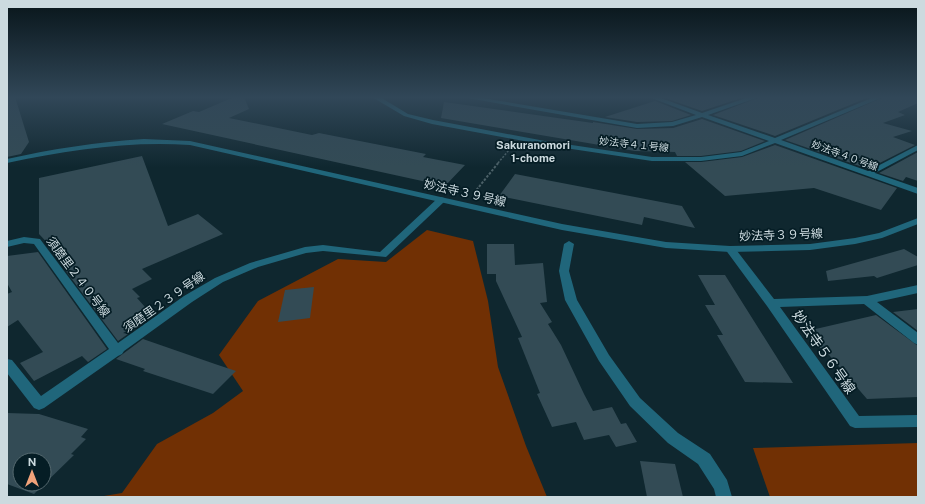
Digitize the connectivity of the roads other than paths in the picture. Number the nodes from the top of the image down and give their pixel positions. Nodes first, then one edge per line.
1 (427, 121) edge
2 (603, 121) edge
3 (685, 121) edge
4 (718, 121) edge
5 (824, 121) edge
6 (775, 141) junction
7 (918, 147) edge
8 (7, 161) edge
9 (867, 174) junction
10 (918, 191) edge
11 (442, 200) junction
12 (918, 221) edge
13 (7, 244) edge
14 (569, 244) dead end
15 (730, 249) junction
16 (918, 289) edge
17 (867, 300) junction
18 (771, 303) junction
19 (918, 340) edge
20 (118, 351) junction
21 (7, 364) edge
22 (918, 421) edge
23 (724, 497) edge

1 - 6 street, 妙法寺４１号線
2 - 3 street
4 - 6 street, 妙法寺４０号線
5 - 6 street, 妙法寺４１号線
6 - 9 street, 妙法寺４０号線
7 - 9 street
8 - 11 street, 妙法寺３９号線
9 - 10 street, 妙法寺４０号線
11 - 15 street, 妙法寺３９号線
11 - 20 street, 須磨里２３９号線
12 - 15 street, 妙法寺３９号線
13 - 20 street, 須磨里２４０号線
14 - 23 street
15 - 18 street, 妙法寺５６号線
16 - 17 street
17 - 18 street
17 - 19 street
18 - 22 street, 妙法寺５６号線
20 - 21 street, 須磨里２３９号線

